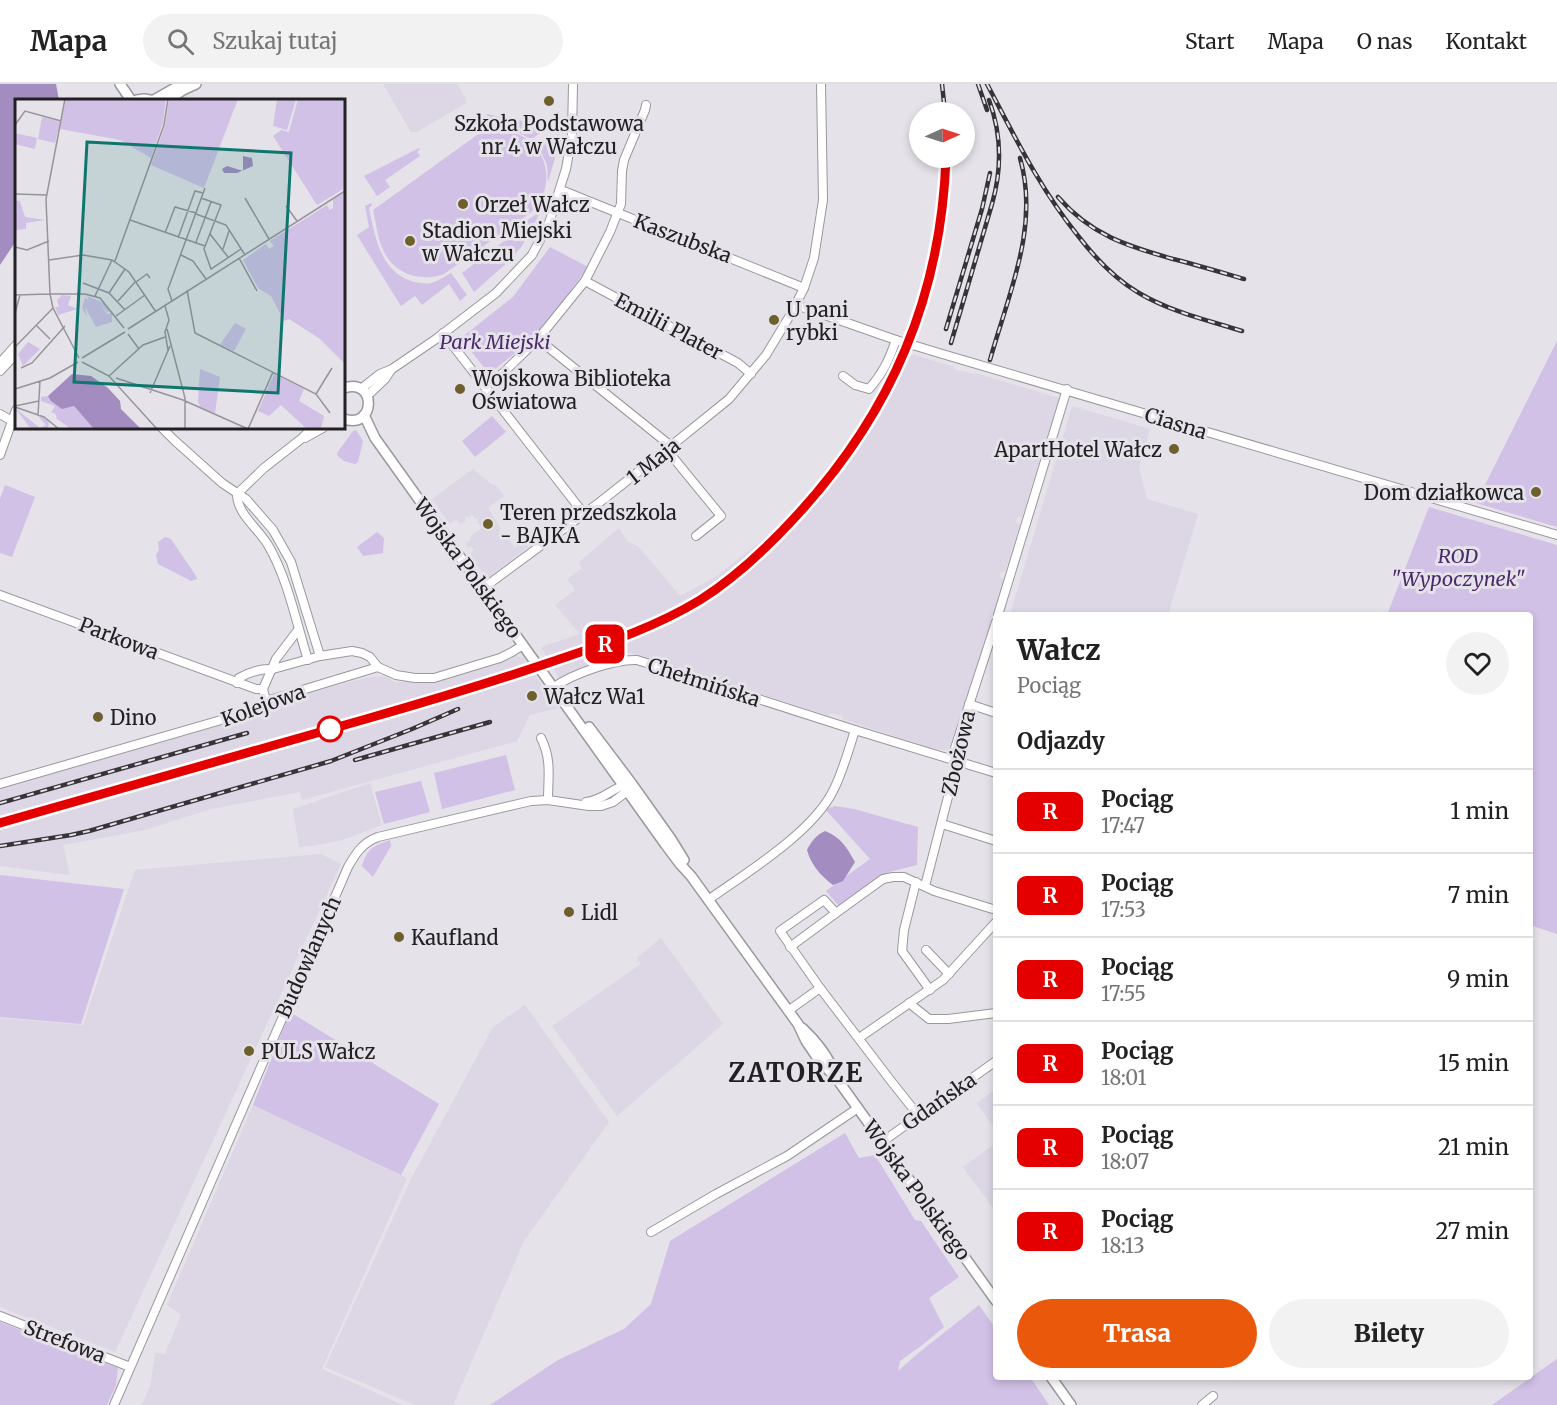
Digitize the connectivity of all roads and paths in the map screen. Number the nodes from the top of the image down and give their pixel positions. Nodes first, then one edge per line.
1 (120, 84) edge
2 (182, 84) edge
3 (196, 84) edge
4 (573, 84) edge
5 (821, 84) edge
6 (130, 99) edge
7 (154, 99) edge
8 (170, 99) edge
9 (646, 105) dead end
10 (561, 190) junction
11 (618, 213) junction
12 (585, 281) junction
13 (804, 288) junction
14 (796, 305) junction
15 (443, 333) junction
16 (538, 339) junction
17 (896, 340) junction
18 (15, 346) edge
19 (15, 355) edge
20 (0, 363) edge
21 (0, 371) edge
22 (751, 374) junction
23 (843, 376) dead end
24 (345, 386) edge
25 (485, 386) junction
26 (1067, 389) junction
27 (364, 392) junction
28 (15, 413) edge
29 (0, 414) edge
30 (360, 418) junction
31 (345, 419) edge
32 (12, 421) junction
33 (163, 429) edge
34 (311, 429) edge
35 (321, 429) edge
36 (301, 439) junction
37 (669, 448) junction
38 (0, 455) edge
39 (237, 494) junction
40 (584, 514) junction
41 (1557, 535) edge
42 (696, 536) dead end
43 (291, 562) junction
44 (279, 567) junction
45 (482, 590) junction
46 (0, 595) edge
47 (999, 612) edge
48 (298, 630) junction
49 (993, 631) edge
50 (523, 645) junction
51 (320, 656) junction
52 (308, 660) junction
53 (378, 667) junction
54 (273, 669) junction
55 (237, 683) junction
56 (554, 687) junction
57 (263, 689) junction
58 (562, 697) junction
59 (266, 701) junction
60 (969, 704) junction
61 (993, 712) edge
62 (855, 730) junction
63 (541, 738) dead end
64 (955, 760) junction
65 (610, 765) junction
66 (993, 772) edge
67 (0, 784) edge
68 (628, 787) junction
69 (610, 792) junction
70 (548, 800) junction
71 (576, 803) junction
72 (942, 824) junction
73 (993, 840) edge
74 (916, 882) junction
75 (925, 886) junction
76 (708, 900) junction
77 (993, 909) edge
78 (836, 913) junction
79 (993, 925) edge
80 (790, 947) junction
81 (926, 950) dead end
82 (949, 974) junction
83 (820, 988) junction
84 (930, 990) junction
85 (909, 1003) junction
86 (788, 1011) junction
87 (993, 1013) edge
88 (859, 1038) junction
89 (993, 1063) edge
90 (858, 1108) junction
91 (918, 1115) junction
92 (882, 1142) junction
93 (651, 1232) dead end
94 (993, 1295) edge
95 (0, 1316) edge
96 (130, 1367) junction
97 (1053, 1380) edge
98 (1213, 1396) dead end
99 (114, 1405) edge
100 (1071, 1405) edge
101 (1202, 1405) edge

1 - 6 main road
2 - 7 main road
3 - 8 main road
4 - 10 street
5 - 13 street
9 - 11 street
10 - 11 street, Kaszubska
10 - 15 street
11 - 12 street
11 - 13 street, Kaszubska
12 - 16 street
12 - 22 street, Emilii Plater
13 - 14 street, 1 Maja
14 - 17 street, Ciasna
14 - 22 street, 1 Maja
15 - 25 street
15 - 27 street
16 - 25 street
16 - 37 street
17 - 23 street
17 - 26 street, Ciasna
18 - 20 street
19 - 21 street
22 - 37 street, 1 Maja
24 - 27 main road
25 - 40 street
26 - 41 street, Ciasna
26 - 47 street
27 - 30 main road
28 - 32 street
29 - 32 street
30 - 31 main road
30 - 45 main road, Wojska Polskiego
32 - 38 street
33 - 39 street
34 - 36 street
35 - 36 street
36 - 39 street
37 - 40 street, 1 Maja
37 - 42 street
39 - 43 street
39 - 44 street
40 - 45 street, 1 Maja
43 - 44 street
43 - 51 street
44 - 48 street
45 - 50 main road, Wojska Polskiego
46 - 55 street, Parkowa
48 - 52 street
48 - 54 street
49 - 60 street, Zbożowa
50 - 53 street
50 - 56 main road, Wojska Polskiego
51 - 52 street
51 - 53 street
52 - 54 street
53 - 59 street, Kolejowa
54 - 55 street
54 - 57 street
55 - 57 street, Parkowa
56 - 58 main road, Wojska Polskiego
56 - 62 street, Chełmińska
57 - 59 street
58 - 65 main road, Wojska Polskiego
58 - 68 main road, Wojska Polskiego
59 - 67 street, Kolejowa
60 - 61 street
60 - 64 street, Zbożowa
62 - 64 street, Chełmińska
62 - 76 street
63 - 70 street
64 - 66 street, Chełmińska
64 - 72 street, Zbożowa
65 - 68 main road, Wojska Polskiego
65 - 69 street
68 - 69 street, Budowlanych
68 - 71 street, Budowlanych
68 - 76 main road, Wojska Polskiego
69 - 71 street, Budowlanych
70 - 71 street, Budowlanych
70 - 96 street, Budowlanych
72 - 73 street
72 - 75 street, Zbożowa
74 - 75 street
74 - 78 street
74 - 84 street
75 - 77 street
76 - 86 main road, Wojska Polskiego
78 - 80 street
78 - 80 street
79 - 82 street
80 - 83 street
81 - 82 street
82 - 84 street
83 - 86 street
83 - 88 street
84 - 85 street
85 - 87 street
85 - 88 street
86 - 90 main road, Wojska Polskiego
88 - 91 street
89 - 91 street, Gdańska
90 - 92 main road, Wojska Polskiego
90 - 93 street
91 - 92 street, Gdańska
92 - 94 main road, Wojska Polskiego
95 - 96 street, Strefowa
96 - 99 street, Budowlanych
97 - 100 main road
98 - 101 street

